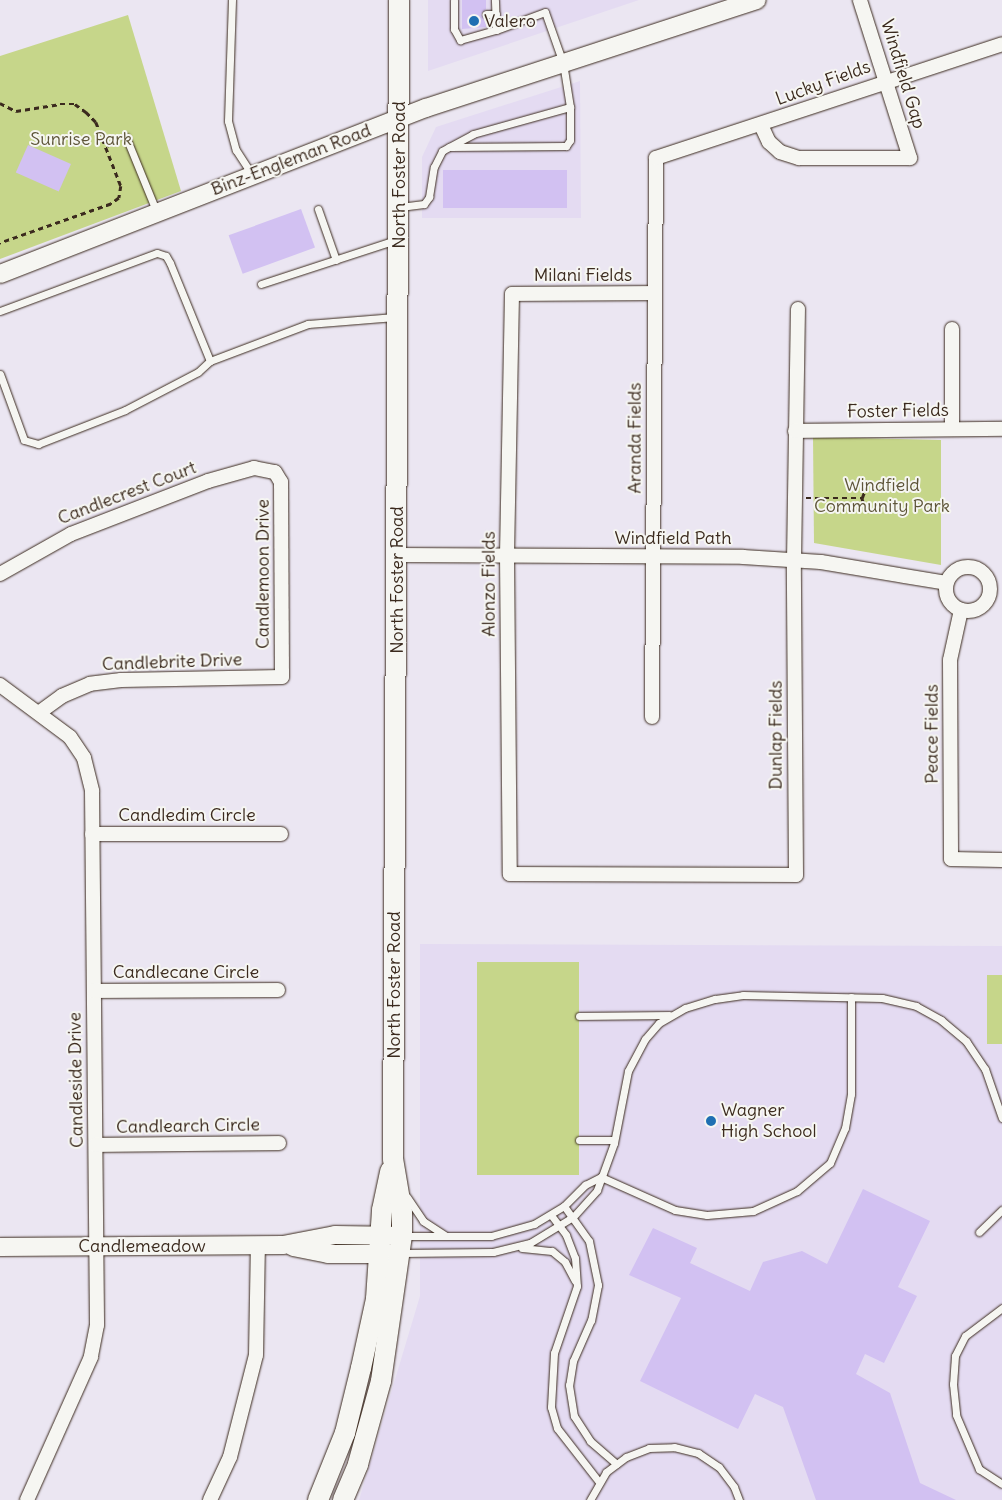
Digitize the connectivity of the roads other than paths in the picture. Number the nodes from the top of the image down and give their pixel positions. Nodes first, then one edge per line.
1 (232, 0) edge
2 (399, 0) edge
3 (454, 0) edge
4 (495, 0) edge
5 (860, 0) edge
6 (752, 1) edge
7 (454, 13) junction
8 (462, 13) dead end
9 (486, 14) dead end
10 (496, 14) junction
11 (496, 30) junction
12 (1002, 44) edge
13 (563, 63) junction
14 (884, 80) junction
15 (570, 107) junction
16 (399, 118) junction
17 (761, 125) junction
18 (126, 137) dead end
19 (449, 147) junction
20 (656, 158) joint
21 (252, 176) junction
22 (398, 207) junction
23 (318, 209) dead end
24 (156, 213) junction
25 (398, 239) junction
26 (336, 260) junction
27 (0, 274) edge
28 (261, 284) dead end
29 (512, 294) joint
30 (654, 294) junction
31 (798, 309) dead end
32 (0, 311) edge
33 (398, 316) junction
34 (952, 329) dead end
35 (210, 361) junction
36 (0, 374) edge
37 (952, 429) junction
38 (1002, 429) edge
39 (795, 431) junction
40 (275, 472) joint
41 (397, 555) junction
42 (508, 556) junction
43 (653, 556) junction
44 (794, 561) junction
45 (0, 574) edge
46 (946, 583) junction
47 (996, 594) edge
48 (961, 610) junction
49 (282, 677) joint
50 (0, 685) edge
51 (40, 712) junction
52 (652, 717) dead end
53 (92, 834) junction
54 (281, 834) dead end
55 (1002, 860) edge
56 (510, 874) joint
57 (278, 990) dead end
58 (94, 991) junction
59 (851, 998) junction
60 (672, 1015) junction
61 (579, 1016) dead end
62 (1002, 1118) edge
63 (579, 1140) dead end
64 (614, 1140) junction
65 (279, 1144) dead end
66 (96, 1145) junction
67 (393, 1159) junction
68 (601, 1177) junction
69 (397, 1181) junction
70 (564, 1206) junction
71 (1002, 1210) edge
72 (552, 1215) junction
73 (573, 1216) junction
74 (560, 1227) junction
75 (979, 1232) dead end
76 (447, 1236) junction
77 (380, 1244) junction
78 (401, 1244) junction
79 (258, 1245) junction
80 (97, 1246) junction
81 (0, 1247) edge
82 (506, 1248) junction
83 (578, 1286) junction
84 (1002, 1308) edge
85 (616, 1464) junction
86 (599, 1482) junction
87 (1002, 1484) edge
88 (27, 1500) edge
89 (210, 1500) edge
90 (318, 1500) edge
91 (343, 1500) edge
92 (590, 1500) edge
93 (739, 1500) edge

1 - 21 lane
2 - 16 main road, North Foster Road
3 - 7 lane
4 - 10 lane
5 - 14 street, Windfield Gap
6 - 13 street, Binz-Engleman Road
7 - 8 lane
7 - 11 lane
9 - 10 lane
10 - 11 lane
11 - 13 lane
12 - 14 street, Lucky Fields
13 - 15 lane
13 - 16 street, Binz-Engleman Road
14 - 17 street, Lucky Fields
14 - 17 street, Windfield Gap
15 - 19 lane
15 - 19 lane
16 - 21 street, Binz-Engleman Road
16 - 22 main road, North Foster Road
17 - 20 street, Lucky Fields
18 - 24 lane
19 - 22 lane
20 - 30 street, Aranda Fields
21 - 24 street, Binz-Engleman Road
22 - 25 main road, North Foster Road
23 - 26 lane
24 - 27 street, Binz-Engleman Road
25 - 26 lane
25 - 33 main road, North Foster Road
26 - 28 lane
29 - 30 street, Milani Fields
29 - 42 street, Alonzo Fields
30 - 43 street, Aranda Fields
31 - 39 street, Dunlap Fields
32 - 35 lane
33 - 35 lane
33 - 41 main road, North Foster Road
34 - 37 street
35 - 36 lane
37 - 38 street, Foster Fields
37 - 39 street, Foster Fields
39 - 44 street, Dunlap Fields
40 - 45 street, Candlecrest Court
40 - 49 street, Candlemoon Drive
41 - 42 street, Windfield Path
41 - 67 main road, North Foster Road
42 - 43 street, Windfield Path
42 - 56 street, Alonzo Fields
43 - 44 street, Windfield Path
43 - 52 street, Aranda Fields
44 - 46 street, Windfield Path
44 - 56 street, Dunlap Fields
46 - 47 street
46 - 48 street
47 - 48 street
48 - 55 street, Peace Fields
49 - 51 street, Candlebrite Drive
50 - 51 street, Candleside Drive
51 - 53 street, Candleside Drive
53 - 54 street, Candledim Circle
53 - 58 street, Candleside Drive
57 - 58 street, Candlecane Circle
58 - 66 street, Candleside Drive
59 - 60 lane
59 - 62 lane
59 - 68 lane
60 - 61 lane
60 - 64 lane
63 - 64 lane
64 - 68 lane
65 - 66 street, Candlearch Circle
66 - 80 street, Candleside Drive
67 - 69 main road, North Foster Road
67 - 77 main road, North Foster Road
68 - 70 lane
68 - 73 lane
69 - 76 lane
69 - 78 main road, North Foster Road
70 - 72 lane
70 - 73 lane
71 - 75 lane
72 - 74 lane
72 - 76 lane
73 - 74 lane
73 - 85 lane
74 - 82 lane
74 - 83 lane
76 - 78 lane
77 - 78 street, Candlemeadow
77 - 79 street, Candlemeadow
77 - 90 main road, North Foster Road
78 - 82 lane
78 - 91 main road, North Foster Road
79 - 80 street, Candlemeadow
79 - 89 street
80 - 81 street, Candlemeadow
80 - 88 street, Candleside Drive
82 - 83 lane
83 - 86 lane
84 - 87 lane
85 - 86 lane
85 - 93 lane
86 - 92 lane

